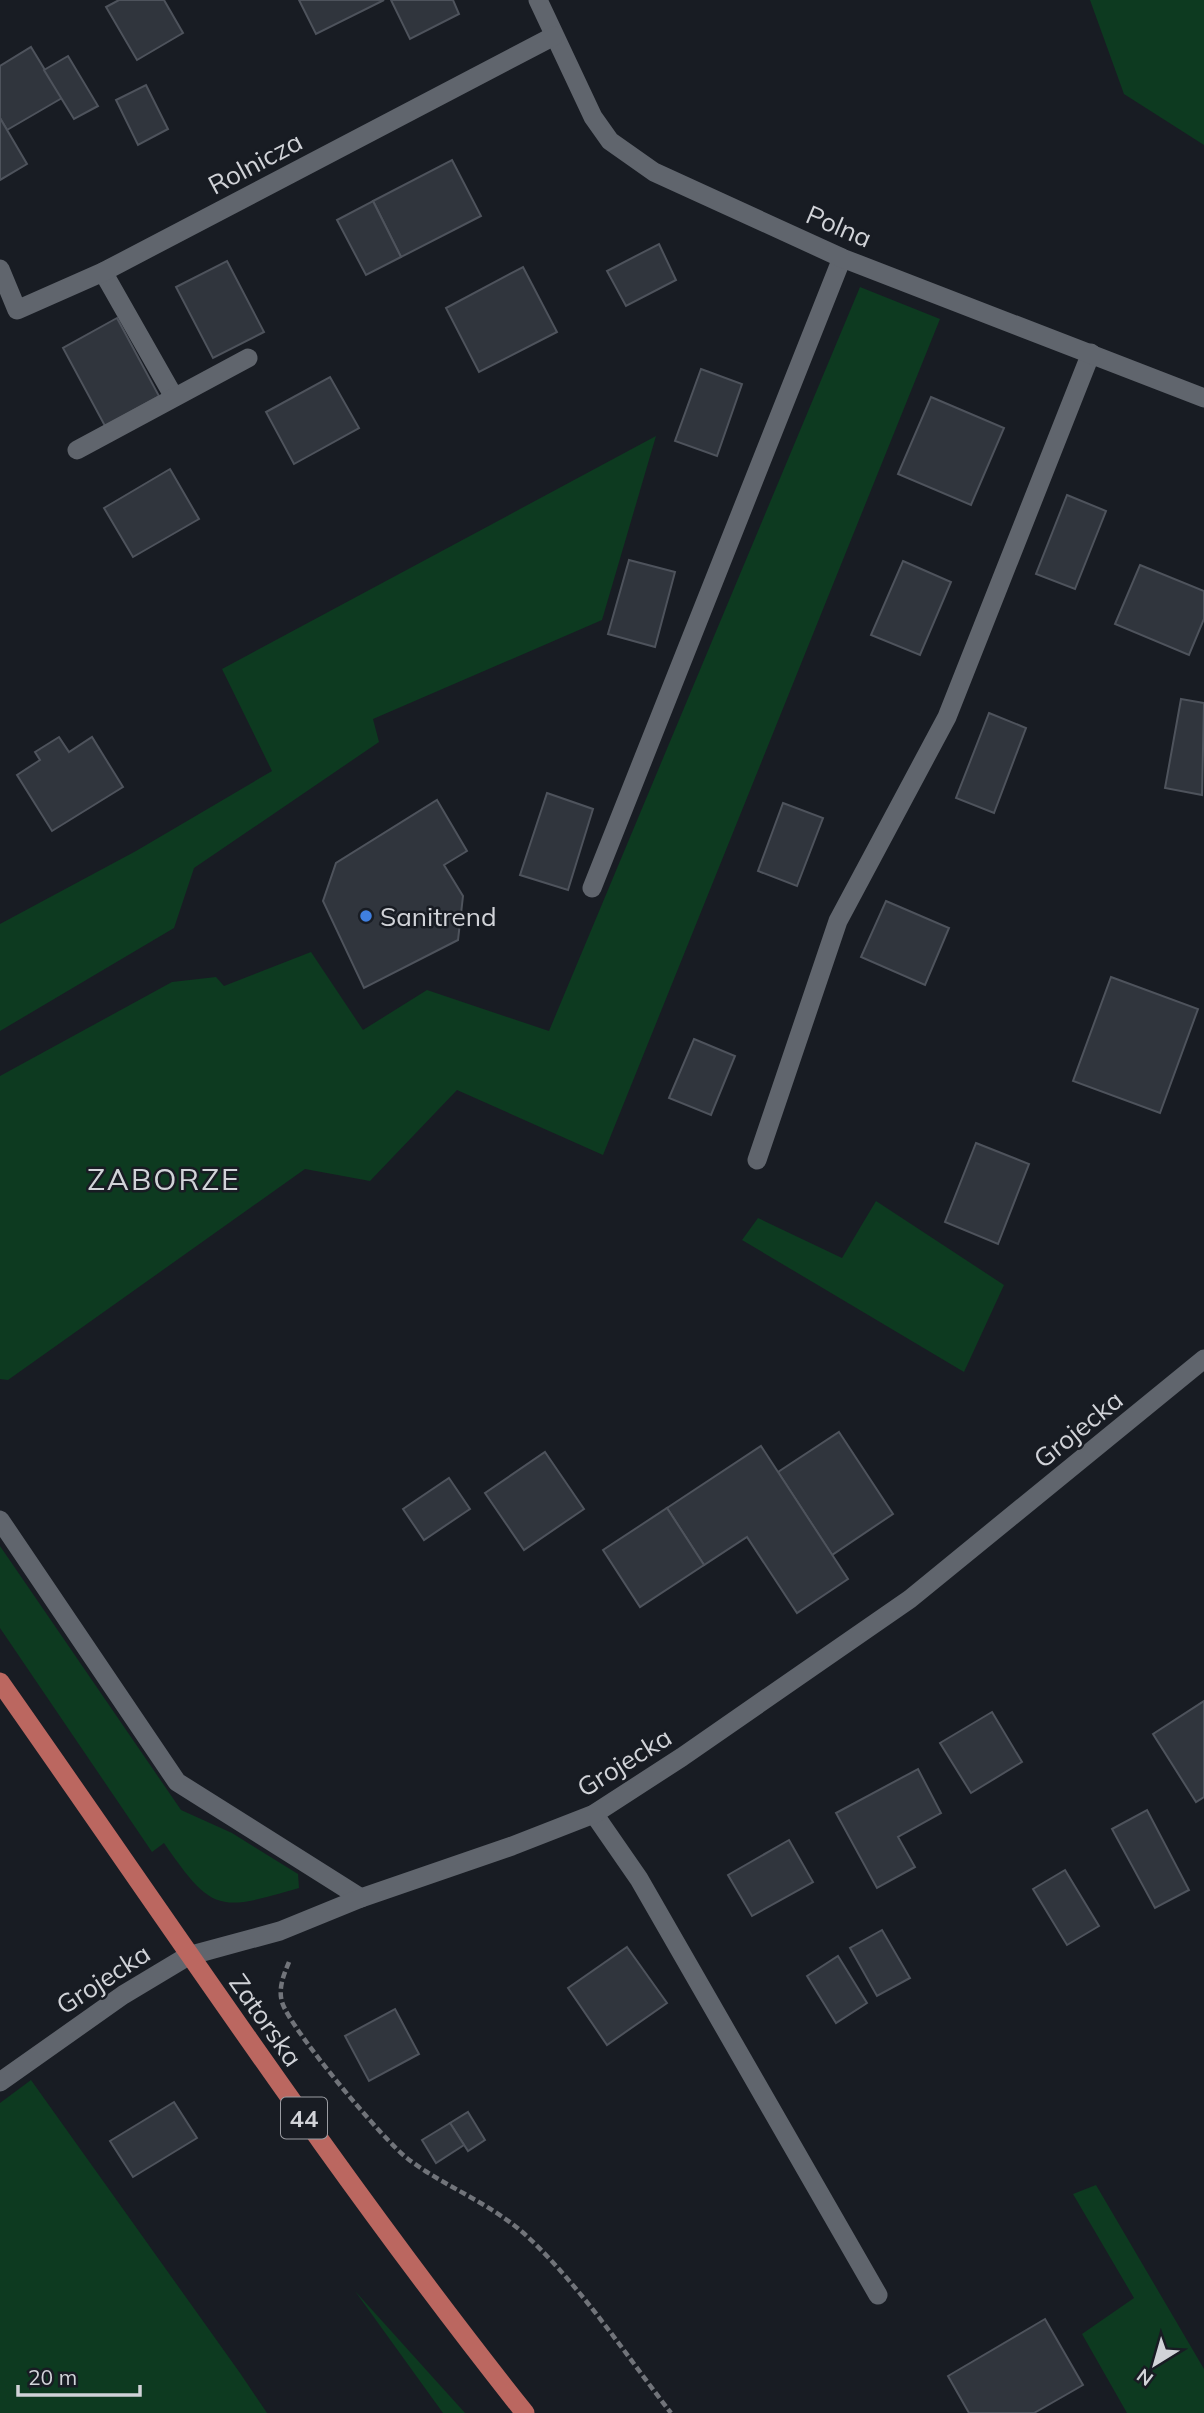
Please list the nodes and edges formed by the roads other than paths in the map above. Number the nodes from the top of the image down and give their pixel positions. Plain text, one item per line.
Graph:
1 (538, 0) edge
2 (554, 36) junction
3 (842, 258) junction
4 (0, 269) edge
5 (103, 272) junction
6 (1091, 354) junction
7 (248, 358) dead end
8 (174, 397) junction
9 (1204, 398) edge
10 (77, 450) dead end
11 (592, 888) dead end
12 (757, 1160) dead end
13 (1204, 1359) edge
14 (0, 1520) edge
15 (0, 1682) edge
16 (594, 1814) junction
17 (361, 1898) junction
18 (188, 1956) junction
19 (0, 2082) edge
20 (878, 2295) dead end
21 (525, 2413) edge

1 - 2 street, Polna
2 - 3 street, Polna
2 - 5 street, Rolnicza
3 - 6 street, Polna
3 - 11 street
4 - 5 street, Rolnicza
5 - 8 street
6 - 9 street, Polna
6 - 12 street
7 - 8 street
8 - 10 street
13 - 16 street, Grojecka
14 - 17 street
15 - 18 main road, Zatorska / 44
16 - 17 street, Grojecka
16 - 20 street
17 - 18 street, Grojecka
18 - 19 street, Grojecka
18 - 21 main road, Zatorska / 44

